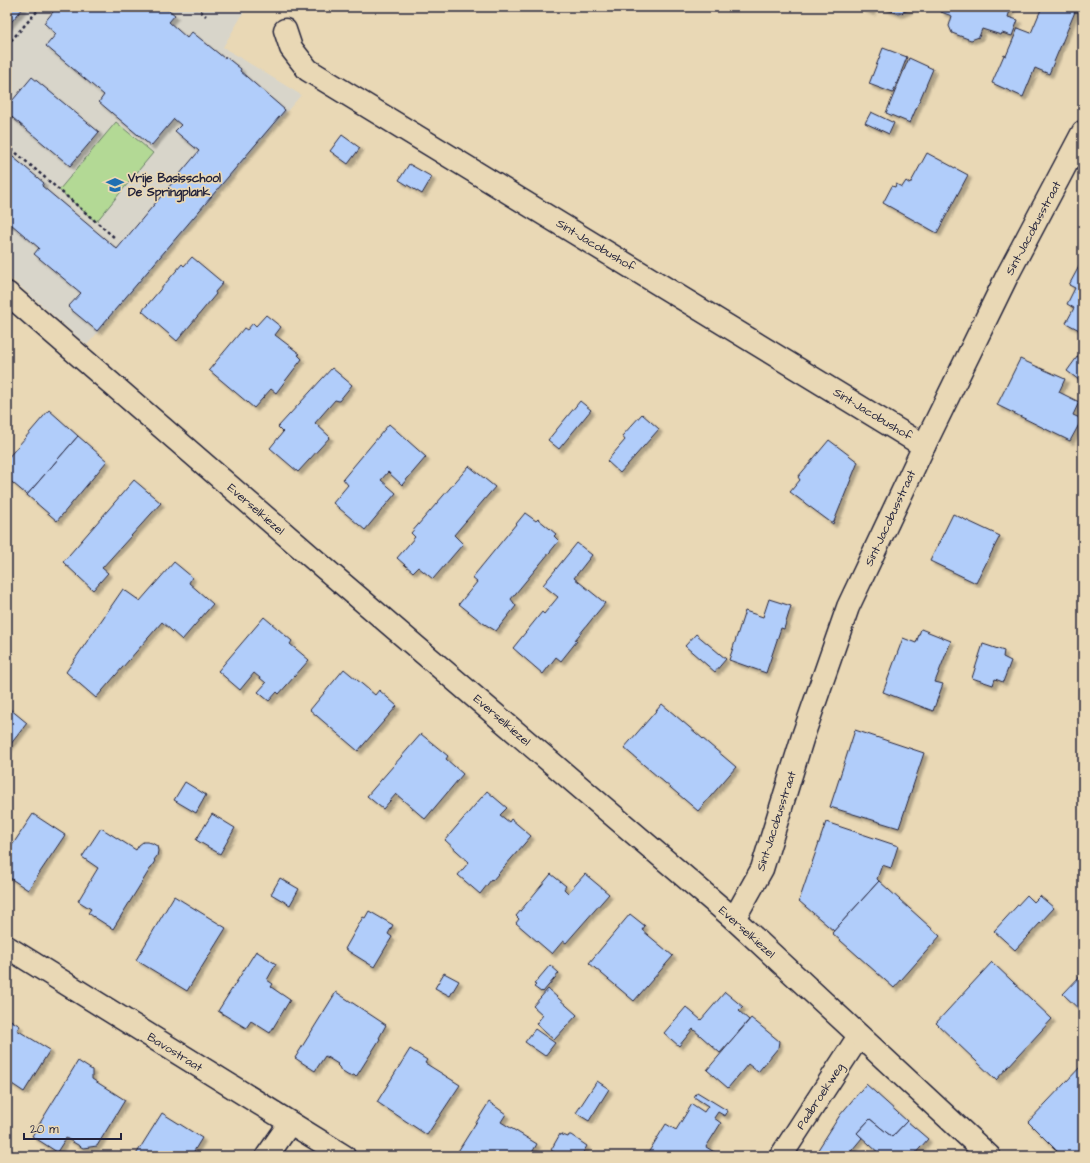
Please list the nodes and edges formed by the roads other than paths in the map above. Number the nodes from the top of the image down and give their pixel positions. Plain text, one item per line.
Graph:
1 (285, 30) dead end
2 (1083, 132) edge
3 (7, 293) edge
4 (924, 446) junction
5 (734, 919) junction
6 (7, 947) edge
7 (859, 1036) junction
8 (290, 1123) junction
9 (267, 1156) edge
10 (344, 1156) edge
11 (782, 1156) edge
12 (989, 1156) edge

1 - 4 street, Sint-Jacobushof
2 - 4 street, Sint-Jacobusstraat
3 - 5 street, Everselkiezel
4 - 5 street, Sint-Jacobusstraat
5 - 7 street, Everselkiezel
6 - 8 street, Bavostraat
7 - 11 street, Padbroekweg
7 - 12 street, Everselkiezel
8 - 9 street
8 - 10 street, Bavostraat

